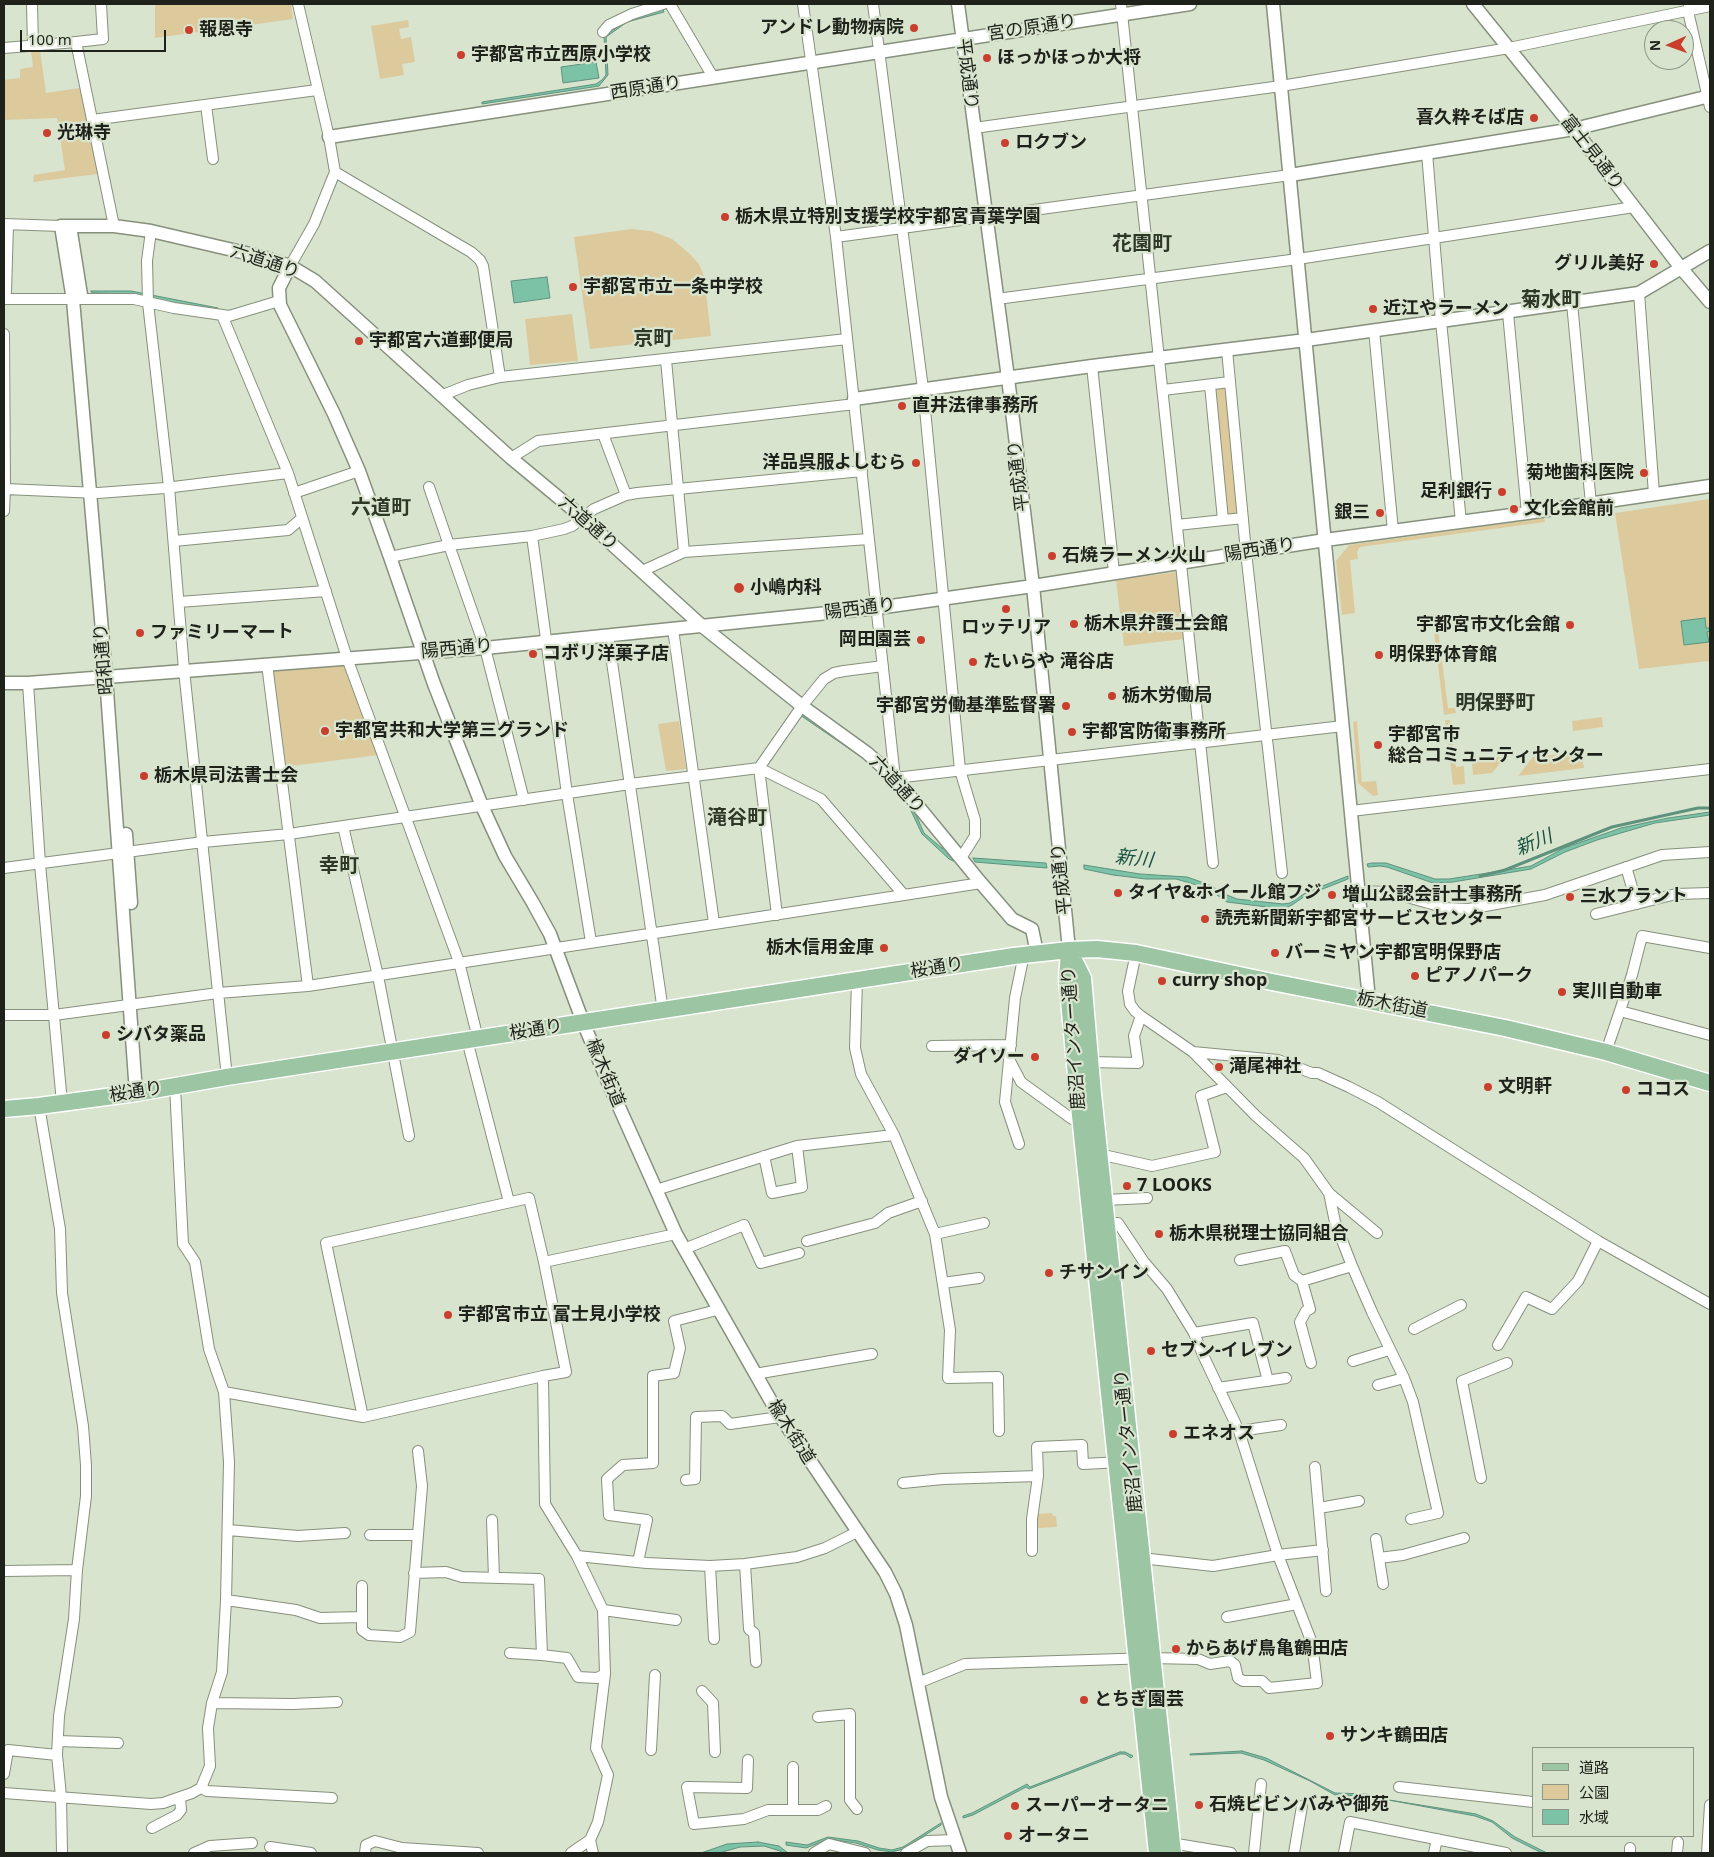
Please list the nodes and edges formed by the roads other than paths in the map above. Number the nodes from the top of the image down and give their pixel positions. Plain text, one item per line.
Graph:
1 (32, 4) edge
2 (101, 4) edge
3 (298, 4) edge
4 (662, 4) edge
5 (670, 4) edge
6 (803, 4) edge
7 (873, 4) edge
8 (958, 4) edge
9 (1190, 4) edge
10 (1273, 4) edge
11 (1473, 4) edge
12 (1710, 6) edge
13 (1688, 7) edge
14 (1121, 9) edge
15 (604, 32) dead end
16 (963, 38) junction
17 (76, 42) junction
18 (33, 46) junction
19 (4, 48) edge
20 (1508, 48) junction
21 (879, 51) junction
22 (812, 62) junction
23 (713, 77) junction
24 (1281, 86) junction
25 (318, 90) junction
26 (1709, 100) edge
27 (206, 105) junction
28 (1131, 106) junction
29 (92, 120) junction
30 (974, 128) junction
31 (1574, 129) junction
32 (329, 137) junction
33 (1427, 153) junction
34 (213, 159) dead end
35 (335, 172) junction
36 (1290, 175) junction
37 (1142, 195) junction
38 (1634, 208) junction
39 (986, 216) junction
40 (6, 224) edge
41 (66, 226) junction
42 (114, 226) junction
43 (903, 228) junction
44 (151, 231) junction
45 (836, 237) junction
46 (1434, 238) junction
47 (1710, 251) edge
48 (1298, 259) junction
49 (290, 266) junction
50 (1681, 268) junction
51 (1151, 280) junction
52 (1639, 293) junction
53 (4, 299) edge
54 (997, 299) junction
55 (77, 300) junction
56 (280, 301) junction
57 (1710, 302) edge
58 (148, 303) junction
59 (1572, 303) junction
60 (1508, 312) junction
61 (222, 315) junction
62 (1441, 321) junction
63 (1374, 330) junction
64 (4, 334) edge
65 (847, 339) junction
66 (1306, 340) junction
67 (1227, 350) junction
68 (1160, 358) junction
69 (666, 360) junction
70 (1092, 366) junction
71 (500, 377) junction
72 (1008, 378) junction
73 (1230, 382) junction
74 (1210, 385) junction
75 (923, 389) junction
76 (1163, 390) junction
77 (443, 395) junction
78 (854, 401) junction
79 (672, 426) junction
80 (603, 434) junction
81 (512, 458) junction
82 (358, 472) junction
83 (862, 472) junction
84 (288, 473) junction
85 (1710, 486) edge
86 (170, 487) junction
87 (429, 487) dead end
88 (677, 488) junction
89 (6, 489) junction
90 (94, 493) junction
91 (294, 493) junction
92 (1654, 494) junction
93 (626, 495) junction
94 (1591, 504) junction
95 (4, 511) edge
96 (1527, 513) junction
97 (582, 517) junction
98 (302, 518) junction
99 (1243, 518) junction
100 (1223, 520) junction
101 (1461, 522) junction
102 (1177, 525) junction
103 (1393, 531) junction
104 (532, 536) junction
105 (869, 539) junction
106 (1325, 540) junction
107 (174, 541) junction
108 (450, 545) junction
109 (684, 552) junction
110 (1246, 552) junction
111 (390, 557) junction
112 (1181, 562) junction
113 (642, 571) junction
114 (1114, 572) junction
115 (1033, 586) junction
116 (326, 592) junction
117 (944, 598) junction
118 (179, 602) junction
119 (877, 608) junction
120 (702, 626) junction
121 (673, 629) junction
122 (608, 635) junction
123 (547, 641) junction
124 (485, 648) junction
125 (422, 652) junction
126 (348, 658) junction
127 (267, 664) junction
128 (883, 666) junction
129 (184, 670) junction
130 (109, 676) junction
131 (4, 683) edge
132 (28, 683) junction
133 (802, 706) junction
134 (1343, 726) junction
135 (1267, 736) junction
136 (1200, 742) junction
137 (1050, 759) junction
138 (759, 768) junction
139 (1710, 769) edge
140 (960, 770) junction
141 (692, 776) junction
142 (895, 778) junction
143 (630, 784) junction
144 (567, 794) junction
145 (524, 800) junction
146 (482, 806) junction
147 (1351, 811) junction
148 (407, 817) junction
149 (344, 826) junction
150 (289, 834) junction
151 (203, 842) junction
152 (1710, 852) edge
153 (123, 854) junction
154 (963, 861) junction
155 (1213, 863) dead end
156 (40, 864) junction
157 (1626, 867) junction
158 (4, 868) edge
159 (1282, 873) dead end
160 (981, 883) junction
161 (1358, 891) junction
162 (1710, 893) edge
163 (904, 894) junction
164 (1637, 904) junction
165 (1596, 914) dead end
166 (777, 915) junction
167 (714, 923) junction
168 (652, 933) junction
169 (591, 942) junction
170 (554, 948) junction
171 (1710, 948) edge
172 (1069, 950) junction
173 (1136, 953) junction
174 (1031, 954) junction
175 (458, 962) junction
176 (378, 976) junction
177 (857, 980) junction
178 (308, 986) junction
179 (218, 993) junction
180 (1369, 1000) junction
181 (134, 1004) junction
182 (663, 1011) junction
183 (1620, 1011) junction
184 (54, 1014) junction
185 (4, 1015) edge
186 (1141, 1016) junction
187 (583, 1022) junction
188 (1710, 1035) edge
189 (473, 1039) junction
190 (1011, 1045) junction
191 (932, 1046) dead end
192 (393, 1052) junction
193 (1194, 1052) junction
194 (1606, 1052) junction
195 (1009, 1060) junction
196 (1090, 1062) junction
197 (227, 1077) junction
198 (1710, 1083) edge
199 (175, 1086) junction
200 (1227, 1087) junction
201 (140, 1092) junction
202 (62, 1104) junction
203 (39, 1106) junction
204 (4, 1109) edge
205 (1072, 1119) dead end
206 (894, 1135) junction
207 (409, 1136) dead end
208 (1019, 1144) dead end
209 (797, 1146) junction
210 (1099, 1154) junction
211 (764, 1156) junction
212 (656, 1190) junction
213 (1329, 1193) junction
214 (1147, 1198) dead end
215 (1104, 1200) junction
216 (922, 1201) junction
217 (509, 1202) junction
218 (984, 1223) dead end
219 (1107, 1224) junction
220 (1377, 1233) dead end
221 (676, 1234) junction
222 (936, 1234) junction
223 (807, 1241) dead end
224 (1598, 1241) junction
225 (684, 1249) junction
226 (798, 1253) dead end
227 (1240, 1260) dead end
228 (544, 1262) junction
229 (1352, 1266) junction
230 (979, 1278) dead end
231 (1302, 1281) junction
232 (942, 1283) junction
233 (1710, 1304) edge
234 (1461, 1305) dead end
235 (718, 1310) junction
236 (1414, 1329) dead end
237 (1194, 1333) junction
238 (1498, 1345) dead end
239 (1389, 1350) junction
240 (872, 1354) dead end
241 (1353, 1361) dead end
242 (1311, 1363) dead end
243 (1506, 1363) dead end
244 (755, 1374) junction
245 (543, 1376) junction
246 (1286, 1378) dead end
247 (1404, 1378) junction
248 (1268, 1381) junction
249 (1378, 1385) dead end
250 (1218, 1388) junction
251 (224, 1392) junction
252 (363, 1417) junction
253 (780, 1417) junction
254 (1281, 1425) dead end
255 (999, 1431) dead end
256 (1238, 1431) junction
257 (418, 1451) dead end
258 (1123, 1462) junction
259 (1315, 1467) dead end
260 (1038, 1476) junction
261 (1481, 1478) dead end
262 (686, 1480) dead end
263 (903, 1483) dead end
264 (1359, 1501) dead end
265 (1319, 1508) junction
266 (1411, 1519) dead end
267 (492, 1520) dead end
268 (228, 1530) junction
269 (857, 1532) junction
270 (345, 1534) dead end
271 (370, 1535) dead end
272 (417, 1535) junction
273 (1464, 1538) dead end
274 (1376, 1539) dead end
275 (1323, 1550) junction
276 (1032, 1551) dead end
277 (1278, 1555) junction
278 (577, 1556) junction
279 (1141, 1558) junction
280 (1379, 1558) junction
281 (638, 1562) junction
282 (745, 1564) junction
283 (710, 1566) junction
284 (77, 1570) junction
285 (4, 1571) edge
286 (414, 1573) junction
287 (494, 1578) junction
288 (1383, 1584) dead end
289 (362, 1586) dead end
290 (1326, 1591) dead end
291 (226, 1600) junction
292 (1297, 1604) junction
293 (603, 1610) junction
294 (1227, 1617) dead end
295 (362, 1618) junction
296 (676, 1620) dead end
297 (714, 1639) dead end
298 (510, 1653) dead end
299 (542, 1656) junction
300 (1144, 1659) junction
301 (756, 1662) dead end
302 (605, 1674) junction
303 (655, 1675) dead end
304 (918, 1683) junction
305 (702, 1691) dead end
306 (212, 1702) junction
307 (337, 1702) dead end
308 (818, 1717) dead end
309 (58, 1741) junction
310 (118, 1743) dead end
311 (651, 1750) dead end
312 (715, 1752) dead end
313 (57, 1755) junction
314 (748, 1760) dead end
315 (793, 1767) dead end
316 (4, 1774) edge
317 (1261, 1784) dead end
318 (1398, 1787) dead end
319 (201, 1788) junction
320 (4, 1793) edge
321 (61, 1796) junction
322 (180, 1798) junction
323 (332, 1798) dead end
324 (1532, 1802) edge
325 (1710, 1805) edge
326 (826, 1806) dead end
327 (1302, 1806) dead end
328 (857, 1809) dead end
329 (793, 1810) junction
330 (152, 1828) dead end
331 (590, 1840) junction
332 (955, 1840) junction
333 (1437, 1840) junction
334 (1678, 1842) dead end
335 (252, 1843) dead end
336 (270, 1847) dead end
337 (1172, 1848) edge
338 (62, 1853) edge
339 (194, 1853) edge
340 (311, 1853) edge
341 (365, 1853) edge
342 (478, 1853) edge
343 (572, 1853) edge
344 (593, 1853) edge
345 (814, 1853) edge
346 (865, 1853) edge
347 (906, 1853) edge
348 (960, 1853) edge
349 (1157, 1853) edge
350 (1231, 1853) edge
351 (1254, 1853) edge
352 (1294, 1853) edge
353 (1344, 1853) edge
354 (1434, 1853) edge
355 (1506, 1853) edge
356 (1676, 1853) edge
357 (1706, 1853) edge

1 - 18 street
2 - 17 street
3 - 25 street
4 - 15 street
5 - 23 street
6 - 22 street
7 - 21 street
8 - 16 street, 平成通り
9 - 14 street, 宮の原通り
10 - 24 street
11 - 20 street, 富士見通り
12 - 13 street
13 - 20 street
13 - 26 street
14 - 16 street, 宮の原通り
14 - 28 street
16 - 21 street, 西原通り
16 - 30 street, 平成通り
17 - 18 street
17 - 29 street
18 - 19 street
20 - 24 street
20 - 31 street, 富士見通り
21 - 22 street, 西原通り
21 - 43 street
22 - 23 street, 西原通り
22 - 45 street
23 - 32 street, 西原通り
24 - 28 street
24 - 36 street
25 - 27 street
25 - 32 street
26 - 31 street
27 - 29 street
27 - 34 street
28 - 30 street
28 - 37 street
29 - 42 street
30 - 39 street, 平成通り
31 - 33 street
31 - 38 street, 富士見通り
32 - 35 street
33 - 36 street
33 - 46 street
35 - 49 street
35 - 71 street
36 - 37 street
36 - 48 street
37 - 39 street
37 - 51 street
38 - 46 street
38 - 50 street, 富士見通り
39 - 43 street
39 - 54 street, 平成通り
40 - 41 street
40 - 53 street
41 - 42 street, 六道通り
41 - 55 street, 昭和通り
42 - 44 street, 六道通り
43 - 45 street
43 - 75 street
44 - 49 street, 六道通り
44 - 58 street
45 - 65 street
46 - 48 street
46 - 62 street
47 - 50 street
48 - 51 street
48 - 66 street
49 - 56 street
49 - 77 street, 六道通り
50 - 52 street
50 - 57 street, 富士見通り
51 - 54 street
51 - 68 street
52 - 59 street
52 - 92 street
53 - 55 street
54 - 72 street, 平成通り
55 - 58 street
55 - 90 street, 昭和通り
56 - 61 street
56 - 82 street, 楡木街道
58 - 61 street
58 - 86 street
59 - 60 street
59 - 94 street
60 - 62 street
60 - 96 street
61 - 84 street
62 - 63 street
62 - 101 street
63 - 66 street
63 - 103 street
64 - 89 street
65 - 69 street
65 - 78 street
66 - 67 street
66 - 106 street
67 - 68 street
67 - 73 street
68 - 70 street
68 - 76 street
69 - 71 street
69 - 79 street
70 - 72 street
70 - 114 street
71 - 77 street
72 - 75 street
72 - 115 street, 平成通り
73 - 74 street
73 - 99 street
74 - 76 street
74 - 100 street
75 - 78 street
75 - 117 street
76 - 102 street
77 - 81 street, 六道通り
78 - 79 street
78 - 83 street
79 - 80 street
79 - 88 street
80 - 81 street
80 - 93 street
81 - 97 street, 六道通り
82 - 91 street
82 - 111 street, 楡木街道
83 - 88 street
83 - 105 street
84 - 86 street
84 - 91 street
85 - 92 street, 陽西通り
86 - 90 street
86 - 107 street
87 - 108 street
88 - 93 street
88 - 109 street
89 - 90 street
89 - 95 street
90 - 130 street, 昭和通り
91 - 98 street
92 - 94 street, 陽西通り
93 - 97 street
94 - 96 street, 陽西通り
96 - 101 street, 陽西通り
97 - 104 street
97 - 113 street, 六道通り
98 - 107 street
98 - 116 street
99 - 100 street
99 - 110 street
100 - 102 street
101 - 103 street, 陽西通り
102 - 112 street
103 - 106 street, 陽西通り
104 - 108 street
104 - 123 street
105 - 109 street
105 - 119 street
106 - 110 street, 陽西通り
106 - 134 street
107 - 118 street
108 - 111 street
108 - 124 street
109 - 113 street
110 - 112 street, 陽西通り
110 - 135 street
111 - 125 street, 楡木街道
112 - 114 street, 陽西通り
112 - 136 street
113 - 120 street, 六道通り
114 - 115 street, 陽西通り
115 - 117 street, 陽西通り
115 - 137 street, 平成通り
116 - 118 street
116 - 126 street
117 - 119 street, 陽西通り
117 - 140 street
118 - 129 street
119 - 120 street, 陽西通り
119 - 128 street
120 - 121 street, 陽西通り
120 - 133 street, 六道通り
121 - 122 street, 陽西通り
121 - 141 street
122 - 123 street, 陽西通り
122 - 143 street
123 - 124 street, 陽西通り
123 - 144 street
124 - 125 street, 陽西通り
124 - 145 street
125 - 126 street, 陽西通り
125 - 146 street, 楡木街道
126 - 127 street, 陽西通り
126 - 148 street
127 - 129 street, 陽西通り
127 - 150 street
128 - 133 street
128 - 142 street
129 - 130 street, 陽西通り
129 - 151 street
130 - 132 street, 陽西通り
130 - 153 street, 昭和通り
131 - 132 street, 陽西通り
132 - 156 street
133 - 138 street
133 - 142 street, 六道通り
134 - 135 street
134 - 147 street
135 - 136 street
135 - 159 street
136 - 137 street
136 - 155 street
137 - 140 street
137 - 172 street, 平成通り
138 - 141 street
138 - 163 street
138 - 166 street
139 - 147 street
140 - 142 street
140 - 154 street
141 - 143 street
141 - 167 street
142 - 154 street, 六道通り
143 - 144 street
143 - 168 street
144 - 145 street
144 - 169 street
145 - 146 street
146 - 148 street
146 - 170 street, 楡木街道
147 - 161 street
148 - 149 street
148 - 175 street
149 - 150 street
149 - 176 street
150 - 151 street
150 - 178 street
151 - 153 street
151 - 179 street
152 - 157 street
153 - 156 street
153 - 181 street, 昭和通り
154 - 160 street, 六道通り
156 - 158 street
156 - 184 street
157 - 161 street
157 - 164 street
160 - 163 street
160 - 174 street, 六道通り
161 - 180 street
162 - 164 street
163 - 166 street
164 - 165 street
166 - 167 street
167 - 168 street
168 - 169 street
168 - 182 street
169 - 170 street
170 - 175 street
170 - 187 street, 楡木街道
171 - 183 street
172 - 173 main road, 栃木街道
172 - 174 main road, 桜通り
172 - 196 main road, 鹿沼インター通り
172 - 258 main road, 鹿沼インター通り
173 - 180 main road, 栃木街道
173 - 186 street
174 - 177 main road, 桜通り
174 - 190 street
175 - 176 street
175 - 189 street
176 - 178 street
176 - 192 street
177 - 182 main road, 桜通り
177 - 206 street
178 - 179 street
179 - 181 street
179 - 197 street
180 - 194 main road, 栃木街道
181 - 184 street
181 - 201 street, 昭和通り
182 - 187 main road, 桜通り
183 - 188 street
183 - 194 street
184 - 185 street
184 - 202 street
186 - 193 street
186 - 196 street
187 - 189 main road, 桜通り
187 - 212 street, 楡木街道
189 - 192 main road, 桜通り
189 - 217 street
190 - 191 street
190 - 195 street
192 - 197 main road, 桜通り
192 - 207 street
193 - 200 street
193 - 224 street
194 - 198 main road, 栃木街道
195 - 205 street
195 - 208 street
196 - 210 main road, 鹿沼インター通り
197 - 199 main road, 桜通り
199 - 201 main road, 桜通り
199 - 251 street
200 - 210 street
200 - 213 street
201 - 202 main road, 桜通り
202 - 203 main road, 桜通り
203 - 204 main road, 桜通り
203 - 284 street
206 - 209 street
206 - 216 street
209 - 211 street
209 - 211 street
210 - 215 main road, 鹿沼インター通り
211 - 212 street
212 - 221 street, 楡木街道
213 - 220 street
213 - 229 street
214 - 215 street
215 - 219 main road, 鹿沼インター通り
216 - 222 street
216 - 223 street
217 - 228 street
217 - 252 street
218 - 222 street
219 - 237 street
219 - 258 main road, 鹿沼インター通り
221 - 225 street, 楡木街道
221 - 228 street
222 - 232 street
224 - 233 street
224 - 238 street
225 - 226 street
225 - 235 street, 楡木街道
227 - 231 street
228 - 245 street
229 - 231 street
229 - 239 street
230 - 232 street
231 - 242 street
232 - 255 street
234 - 236 street
235 - 244 street, 楡木街道
235 - 281 street
237 - 248 street
237 - 250 street
239 - 241 street
239 - 247 street
240 - 244 street
243 - 261 street
244 - 253 street, 楡木街道
245 - 252 street
245 - 278 street
246 - 248 street
247 - 249 street
247 - 266 street
248 - 250 street
250 - 256 street
251 - 252 street
251 - 268 street
253 - 262 street
253 - 269 street, 楡木街道
254 - 256 street
256 - 277 street
257 - 272 street
258 - 260 street
258 - 279 main road, 鹿沼インター通り
258 - 300 main road, 鹿沼インター通り
259 - 265 street
260 - 263 street
260 - 276 street
264 - 265 street
265 - 275 street
267 - 287 street
268 - 270 street
268 - 291 street
269 - 282 street
269 - 304 street, 楡木街道
271 - 272 street
272 - 286 street
273 - 280 street
274 - 280 street
275 - 277 street
275 - 290 street
277 - 279 street
277 - 292 street
278 - 281 street
278 - 293 street
279 - 300 main road, 鹿沼インター通り
280 - 288 street
281 - 283 street
282 - 283 street
282 - 301 street
283 - 297 street
284 - 285 street
284 - 309 street
286 - 287 street
286 - 295 street
287 - 299 street
289 - 295 street
291 - 295 street
291 - 306 street
292 - 294 street
292 - 300 street
293 - 296 street
293 - 302 street
298 - 299 street
299 - 302 street
300 - 304 street
300 - 337 main road, 鹿沼インター通り
300 - 349 main road, 鹿沼インター通り
302 - 331 street
303 - 311 street
304 - 332 street, 楡木街道
305 - 312 street
306 - 307 street
306 - 319 street
308 - 328 street
309 - 310 street
309 - 313 street
313 - 316 street
313 - 321 street
314 - 329 street
315 - 329 street
317 - 351 street
318 - 324 street
319 - 322 street
319 - 323 street
320 - 321 street
321 - 322 street
321 - 338 street
322 - 330 street
325 - 357 street
326 - 329 street
327 - 352 street
331 - 343 street
331 - 344 street
332 - 347 street
332 - 348 street, 楡木街道
333 - 353 street
333 - 354 street
333 - 355 street
334 - 356 street
335 - 339 street
336 - 340 street
337 - 350 street
341 - 342 street
345 - 346 street

